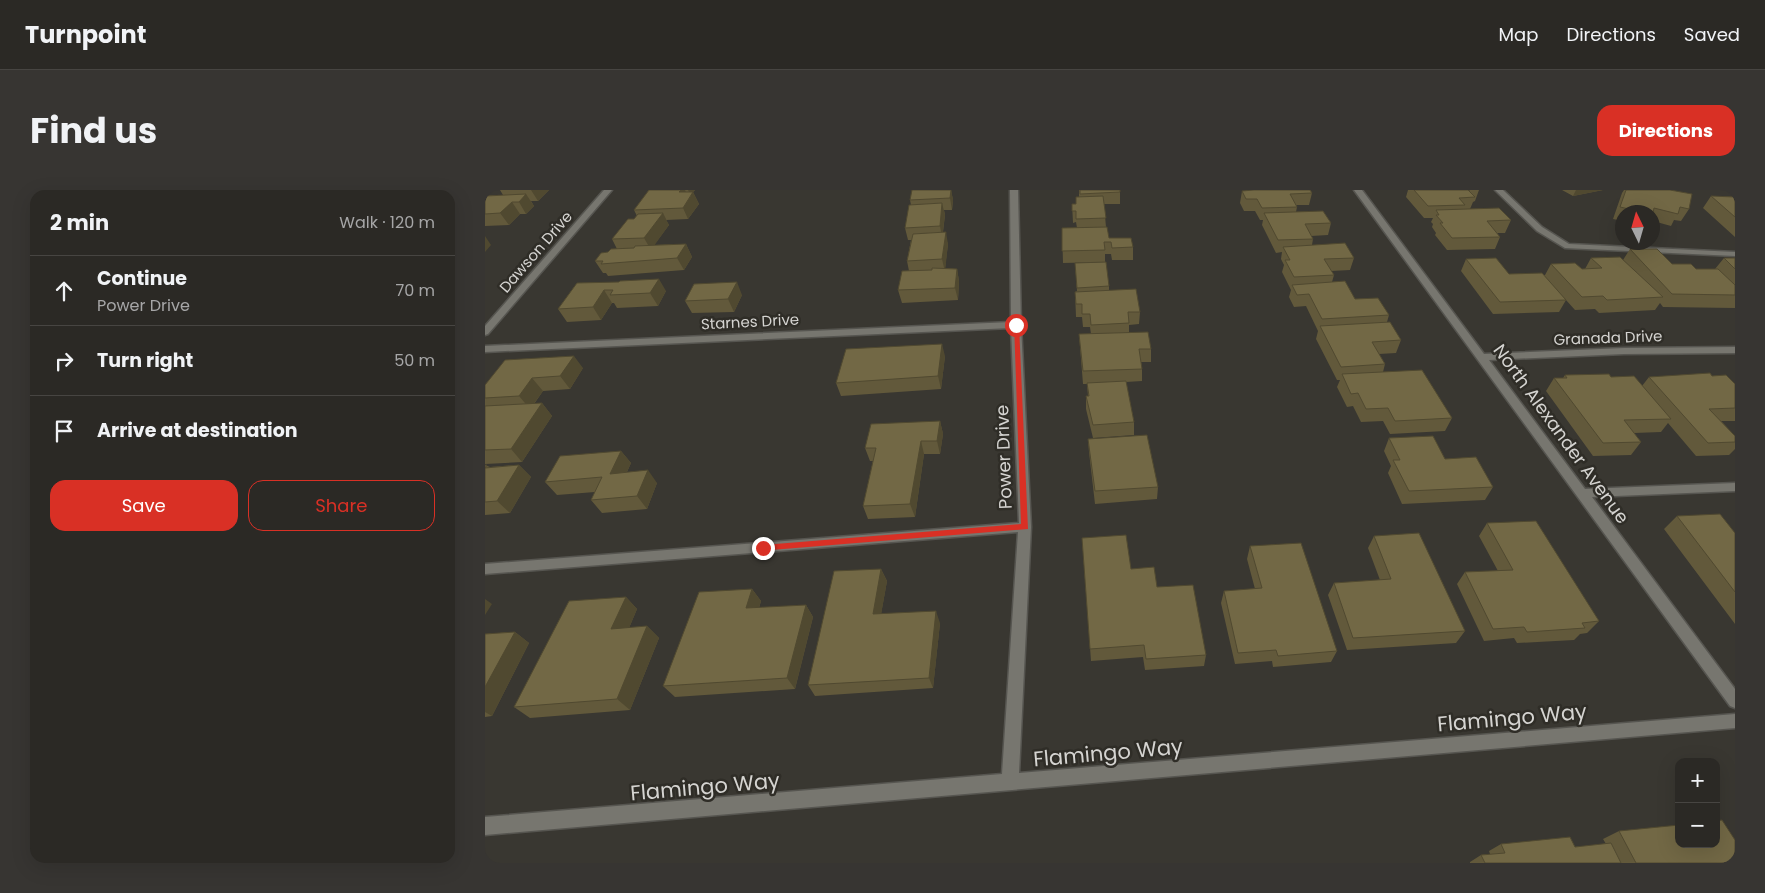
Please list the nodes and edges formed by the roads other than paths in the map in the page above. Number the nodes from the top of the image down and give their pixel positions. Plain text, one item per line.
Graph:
1 (608, 190) edge
2 (1014, 190) edge
3 (1358, 190) edge
4 (1499, 190) edge
5 (1735, 254) edge
6 (1016, 325) junction
7 (485, 332) edge
8 (485, 350) edge
9 (1735, 350) edge
10 (1483, 357) junction
11 (1735, 488) edge
12 (1583, 493) junction
13 (1025, 527) junction
14 (485, 569) edge
15 (1735, 701) edge
16 (1735, 720) edge
17 (1010, 783) junction
18 (485, 826) edge

1 - 7 street, Dawson Drive
2 - 6 street, Power Drive
3 - 10 street, North Alexander Avenue
4 - 5 street
6 - 8 street, Starnes Drive
6 - 13 street, Power Drive
9 - 10 street, Granada Drive
10 - 12 street, North Alexander Avenue
11 - 12 street
12 - 15 street, North Alexander Avenue
13 - 14 street
13 - 17 street, Power Drive
16 - 17 street, Flamingo Way
17 - 18 street, Flamingo Way

